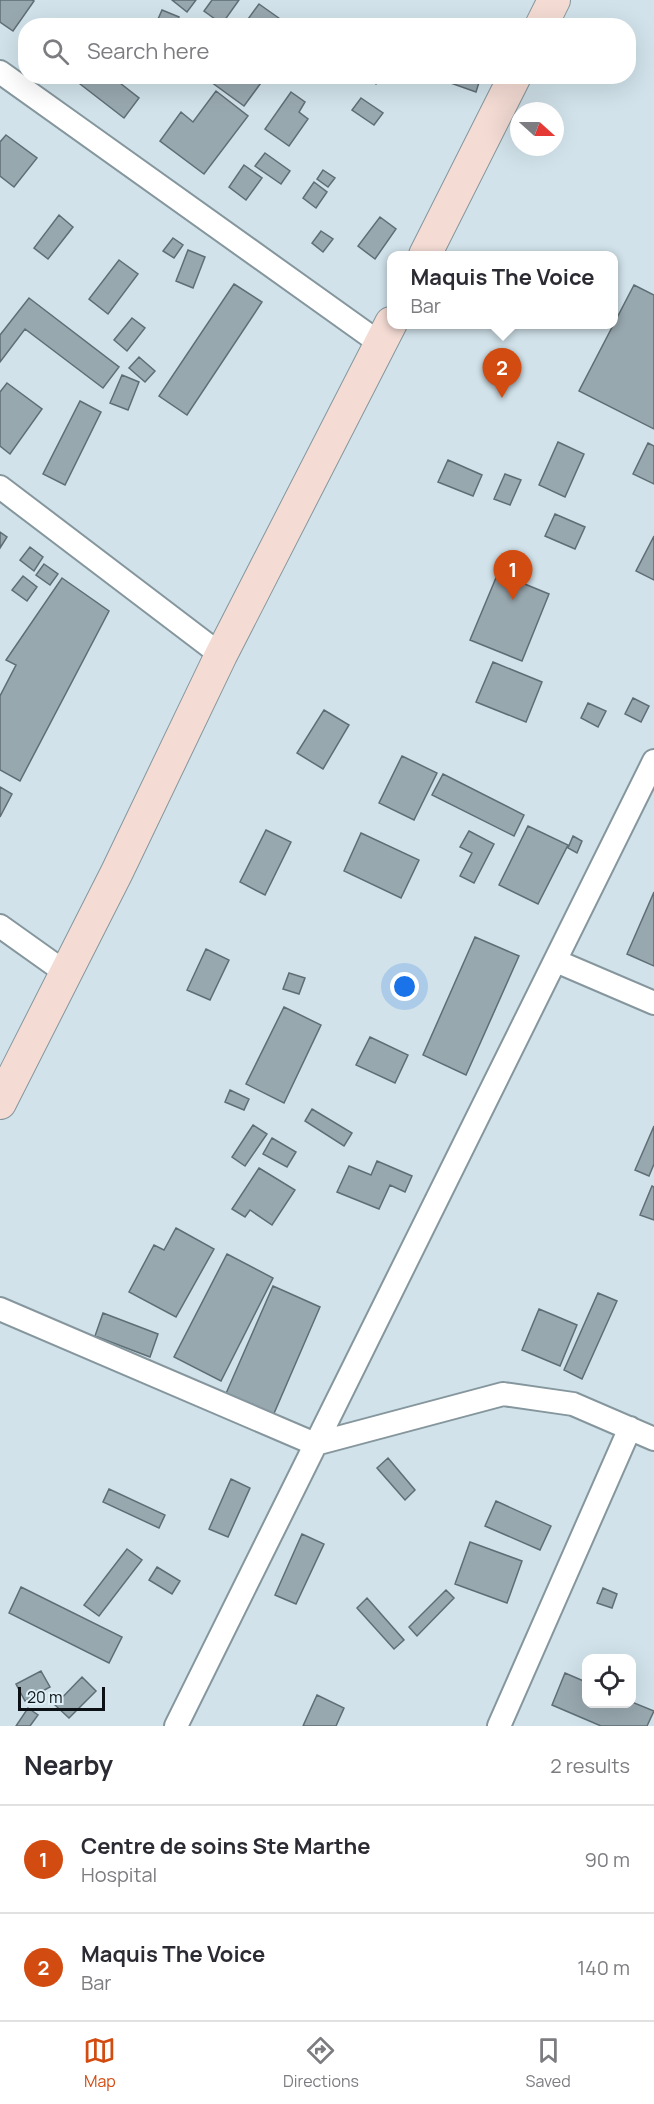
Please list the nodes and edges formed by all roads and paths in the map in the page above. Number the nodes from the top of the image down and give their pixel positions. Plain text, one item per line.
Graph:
1 (554, 0) edge
2 (545, 18) edge
3 (0, 72) edge
4 (511, 84) edge
5 (427, 251) edge
6 (386, 334) edge
7 (0, 487) edge
8 (221, 655) junction
9 (654, 761) edge
10 (0, 926) edge
11 (556, 961) junction
12 (66, 973) junction
13 (654, 1003) edge
14 (0, 1102) edge
15 (0, 1309) edge
16 (630, 1428) junction
17 (654, 1439) edge
18 (315, 1444) junction
19 (176, 1726) edge
20 (499, 1726) edge

1 - 2 street
3 - 6 street
4 - 5 street
6 - 8 street
7 - 8 street
8 - 12 street
9 - 11 street
10 - 12 street
11 - 13 street
11 - 18 street
12 - 14 street
15 - 18 street
16 - 17 street
16 - 18 street
16 - 20 street
18 - 19 street

